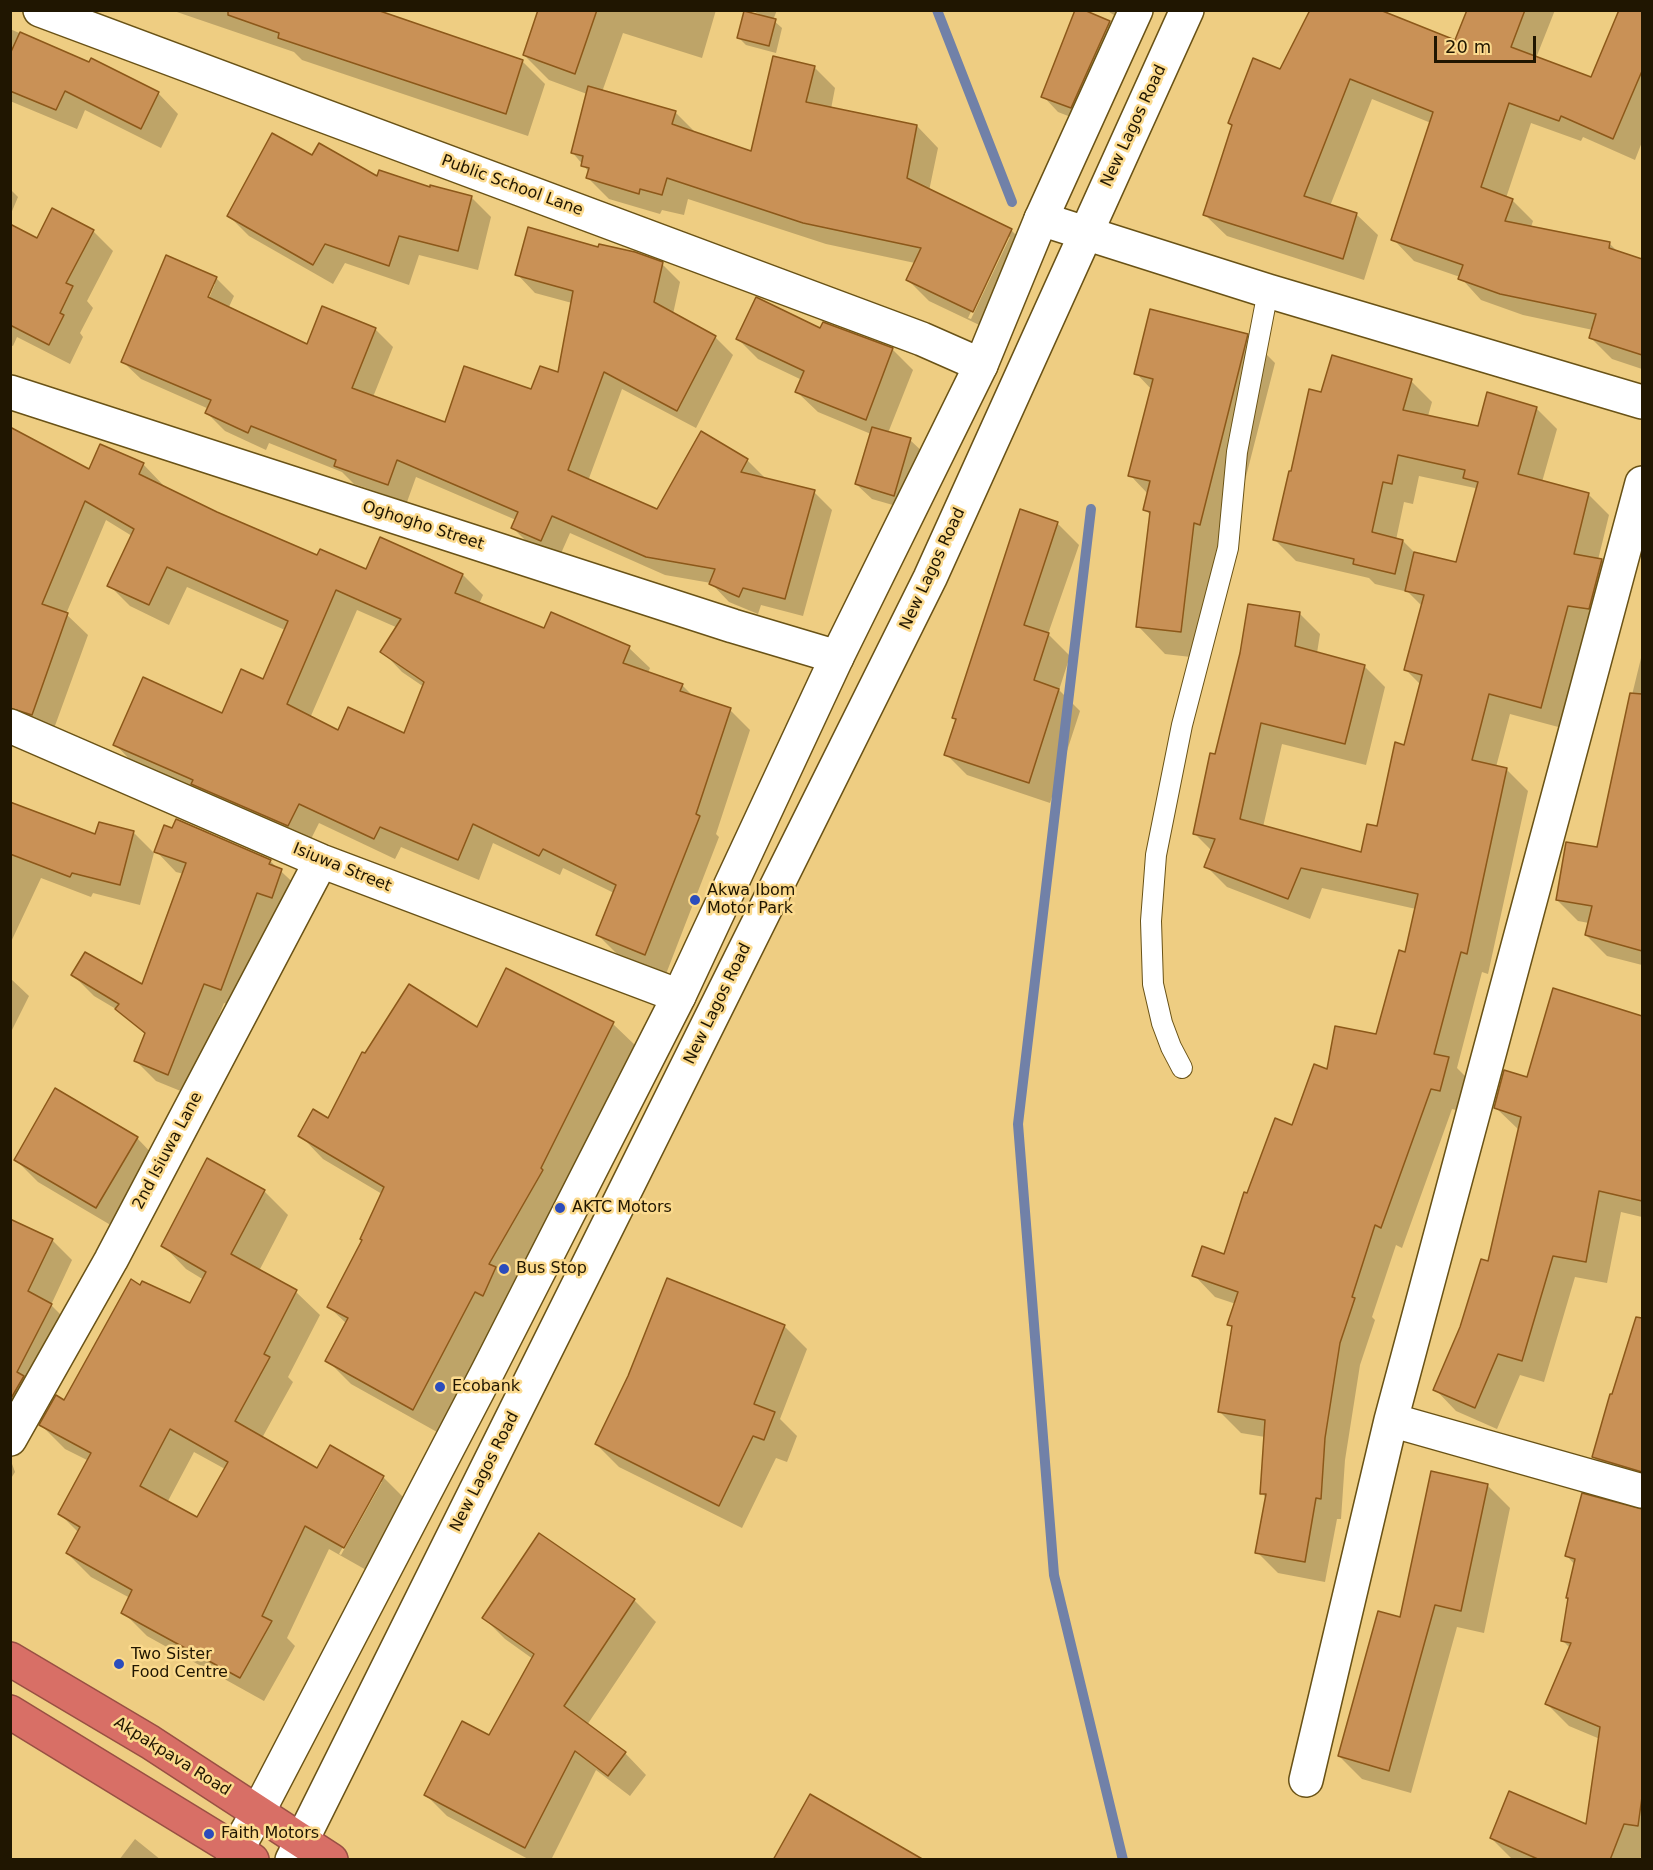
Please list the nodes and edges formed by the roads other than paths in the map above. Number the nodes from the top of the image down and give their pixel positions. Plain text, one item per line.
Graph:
1 (40, 10) edge
2 (1136, 10) edge
3 (1187, 10) edge
4 (1041, 219) junction
5 (1086, 233) junction
6 (1268, 291) junction
7 (981, 365) junction
8 (10, 392) edge
9 (1642, 402) edge
10 (1642, 483) edge
11 (837, 657) junction
12 (10, 726) edge
13 (321, 861) junction
14 (679, 996) junction
15 (1182, 1068) dead end
16 (1391, 1420) junction
17 (10, 1439) edge
18 (1642, 1491) edge
19 (10, 1659) edge
20 (10, 1712) edge
21 (1306, 1780) dead end
22 (258, 1812) junction
23 (296, 1850) edge
24 (241, 1856) edge
25 (331, 1860) edge

1 - 7 street, Public School Lane
2 - 4 street
3 - 5 street, New Lagos Road
4 - 5 street
4 - 7 street
5 - 6 street
5 - 23 street, New Lagos Road
6 - 9 street
6 - 15 lane
7 - 11 street
8 - 11 street, Oghogho Street
10 - 16 street
11 - 14 street
12 - 13 street, Isiuwa Street
13 - 14 street, Isiuwa Street
13 - 17 street, 2nd Isiuwa Lane
14 - 22 street
16 - 18 street
16 - 21 street
19 - 22 highway, Akpakpava Road
20 - 24 highway
22 - 23 highway, Akpakpava Road
22 - 24 street
23 - 25 highway, Akpakpava Road

